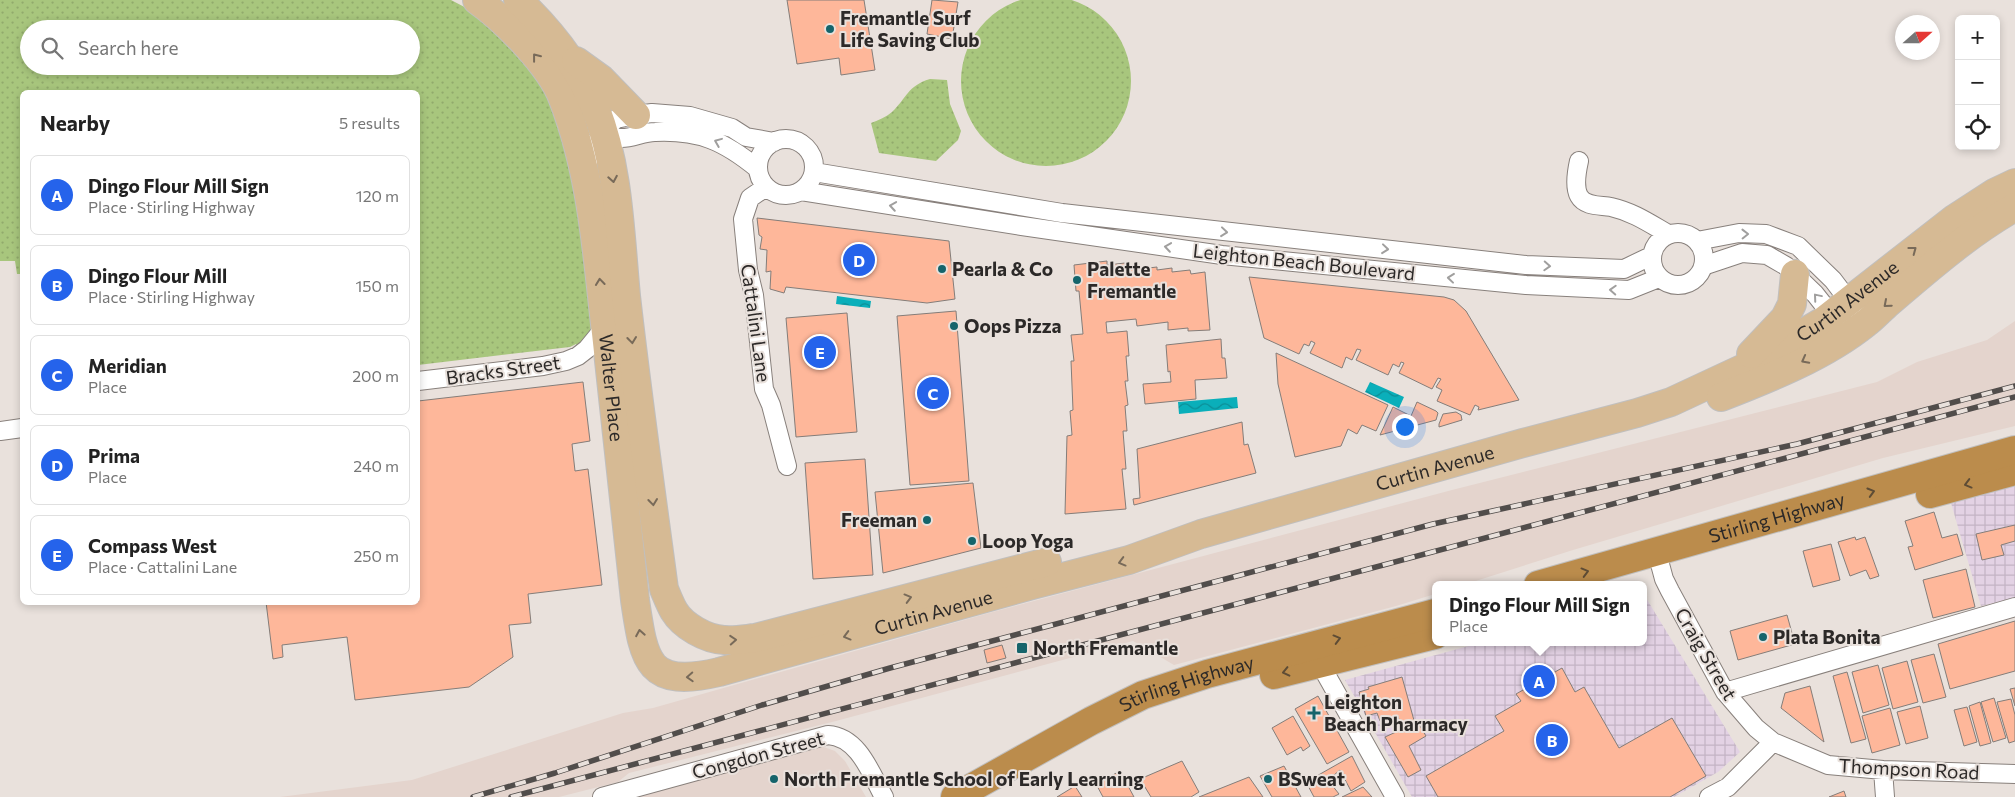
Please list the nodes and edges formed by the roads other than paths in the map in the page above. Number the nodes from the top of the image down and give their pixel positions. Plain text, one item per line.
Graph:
1 (477, 0) edge
2 (518, 0) edge
3 (567, 54) junction
4 (563, 98) junction
5 (636, 115) junction
6 (603, 132) junction
7 (774, 142) junction
8 (1578, 161) dead end
9 (758, 169) junction
10 (585, 171) junction
11 (814, 172) junction
12 (2015, 183) edge
13 (766, 187) junction
14 (800, 192) junction
15 (2015, 206) edge
16 (1668, 234) junction
17 (1697, 241) junction
18 (1651, 256) junction
19 (1703, 266) junction
20 (1795, 274) junction
21 (1659, 278) junction
22 (1848, 319) junction
23 (605, 327) junction
24 (1729, 376) junction
25 (420, 382) edge
26 (1671, 402) junction
27 (20, 428) edge
28 (0, 431) edge
29 (2015, 450) edge
30 (787, 466) dead end
31 (2015, 471) edge
32 (1201, 534) junction
33 (1660, 562) junction
34 (1559, 581) edge
35 (1620, 581) edge
36 (2015, 607) edge
37 (1432, 614) edge
38 (688, 625) joint
39 (1432, 636) edge
40 (1315, 655) junction
41 (664, 674) joint
42 (1725, 692) junction
43 (1774, 742) junction
44 (1883, 770) junction
45 (2015, 774) edge
46 (602, 797) edge
47 (884, 797) edge
48 (955, 797) edge
49 (991, 797) edge
50 (1395, 797) edge
51 (1709, 797) edge
52 (1885, 797) edge

4 -> 1 main road, Walter Place
2 - 3 main road
3 - 5 main road
3 - 6 main road, Walter Place
4 - 6 street
4 - 10 main road, Walter Place
5 - 6 street
5 - 7 street
9 -> 6 street
6 - 10 street
6 -> 38 main road, Walter Place
7 - 9 street
7 - 11 street
8 - 16 street
9 - 13 street
23 -> 10 main road, Walter Place
11 - 14 street
11 -> 18 street, Leighton Beach Boulevard
22 -> 12 main road, Curtin Avenue
13 - 14 street
13 - 30 street, Cattalini Lane
21 -> 14 street, Leighton Beach Boulevard
15 -> 22 main road, Curtin Avenue
16 - 17 street
16 - 18 street, Leighton Beach Boulevard
17 - 19 street
17 -> 22 street
18 - 21 street
19 - 20 street
19 - 21 street
22 -> 20 street
20 - 24 main road
22 - 24 main road, Curtin Avenue
22 -> 26 main road, Curtin Avenue
23 - 25 street, Bracks Street
41 -> 23 main road, Walter Place
24 - 26 main road, Curtin Avenue
26 - 32 main road, Curtin Avenue
27 - 28 street
33 -> 29 highway, Stirling Highway
31 -> 33 highway, Stirling Highway
38 -> 32 main road, Curtin Avenue
32 -> 41 main road, Curtin Avenue
34 -> 33 highway, Stirling Highway
33 - 35 highway, Stirling Highway
33 - 42 street, Craig Street
36 - 42 street
40 -> 37 highway, Stirling Highway
39 - 40 highway, Stirling Highway
40 - 48 highway, Stirling Highway
40 -> 49 highway, Stirling Highway
40 - 50 street
42 - 43 street, Craig Street
43 - 44 street, Thompson Road
43 - 51 street
44 - 45 street, Thompson Road
44 - 52 street
46 - 47 street, Congdon Street

